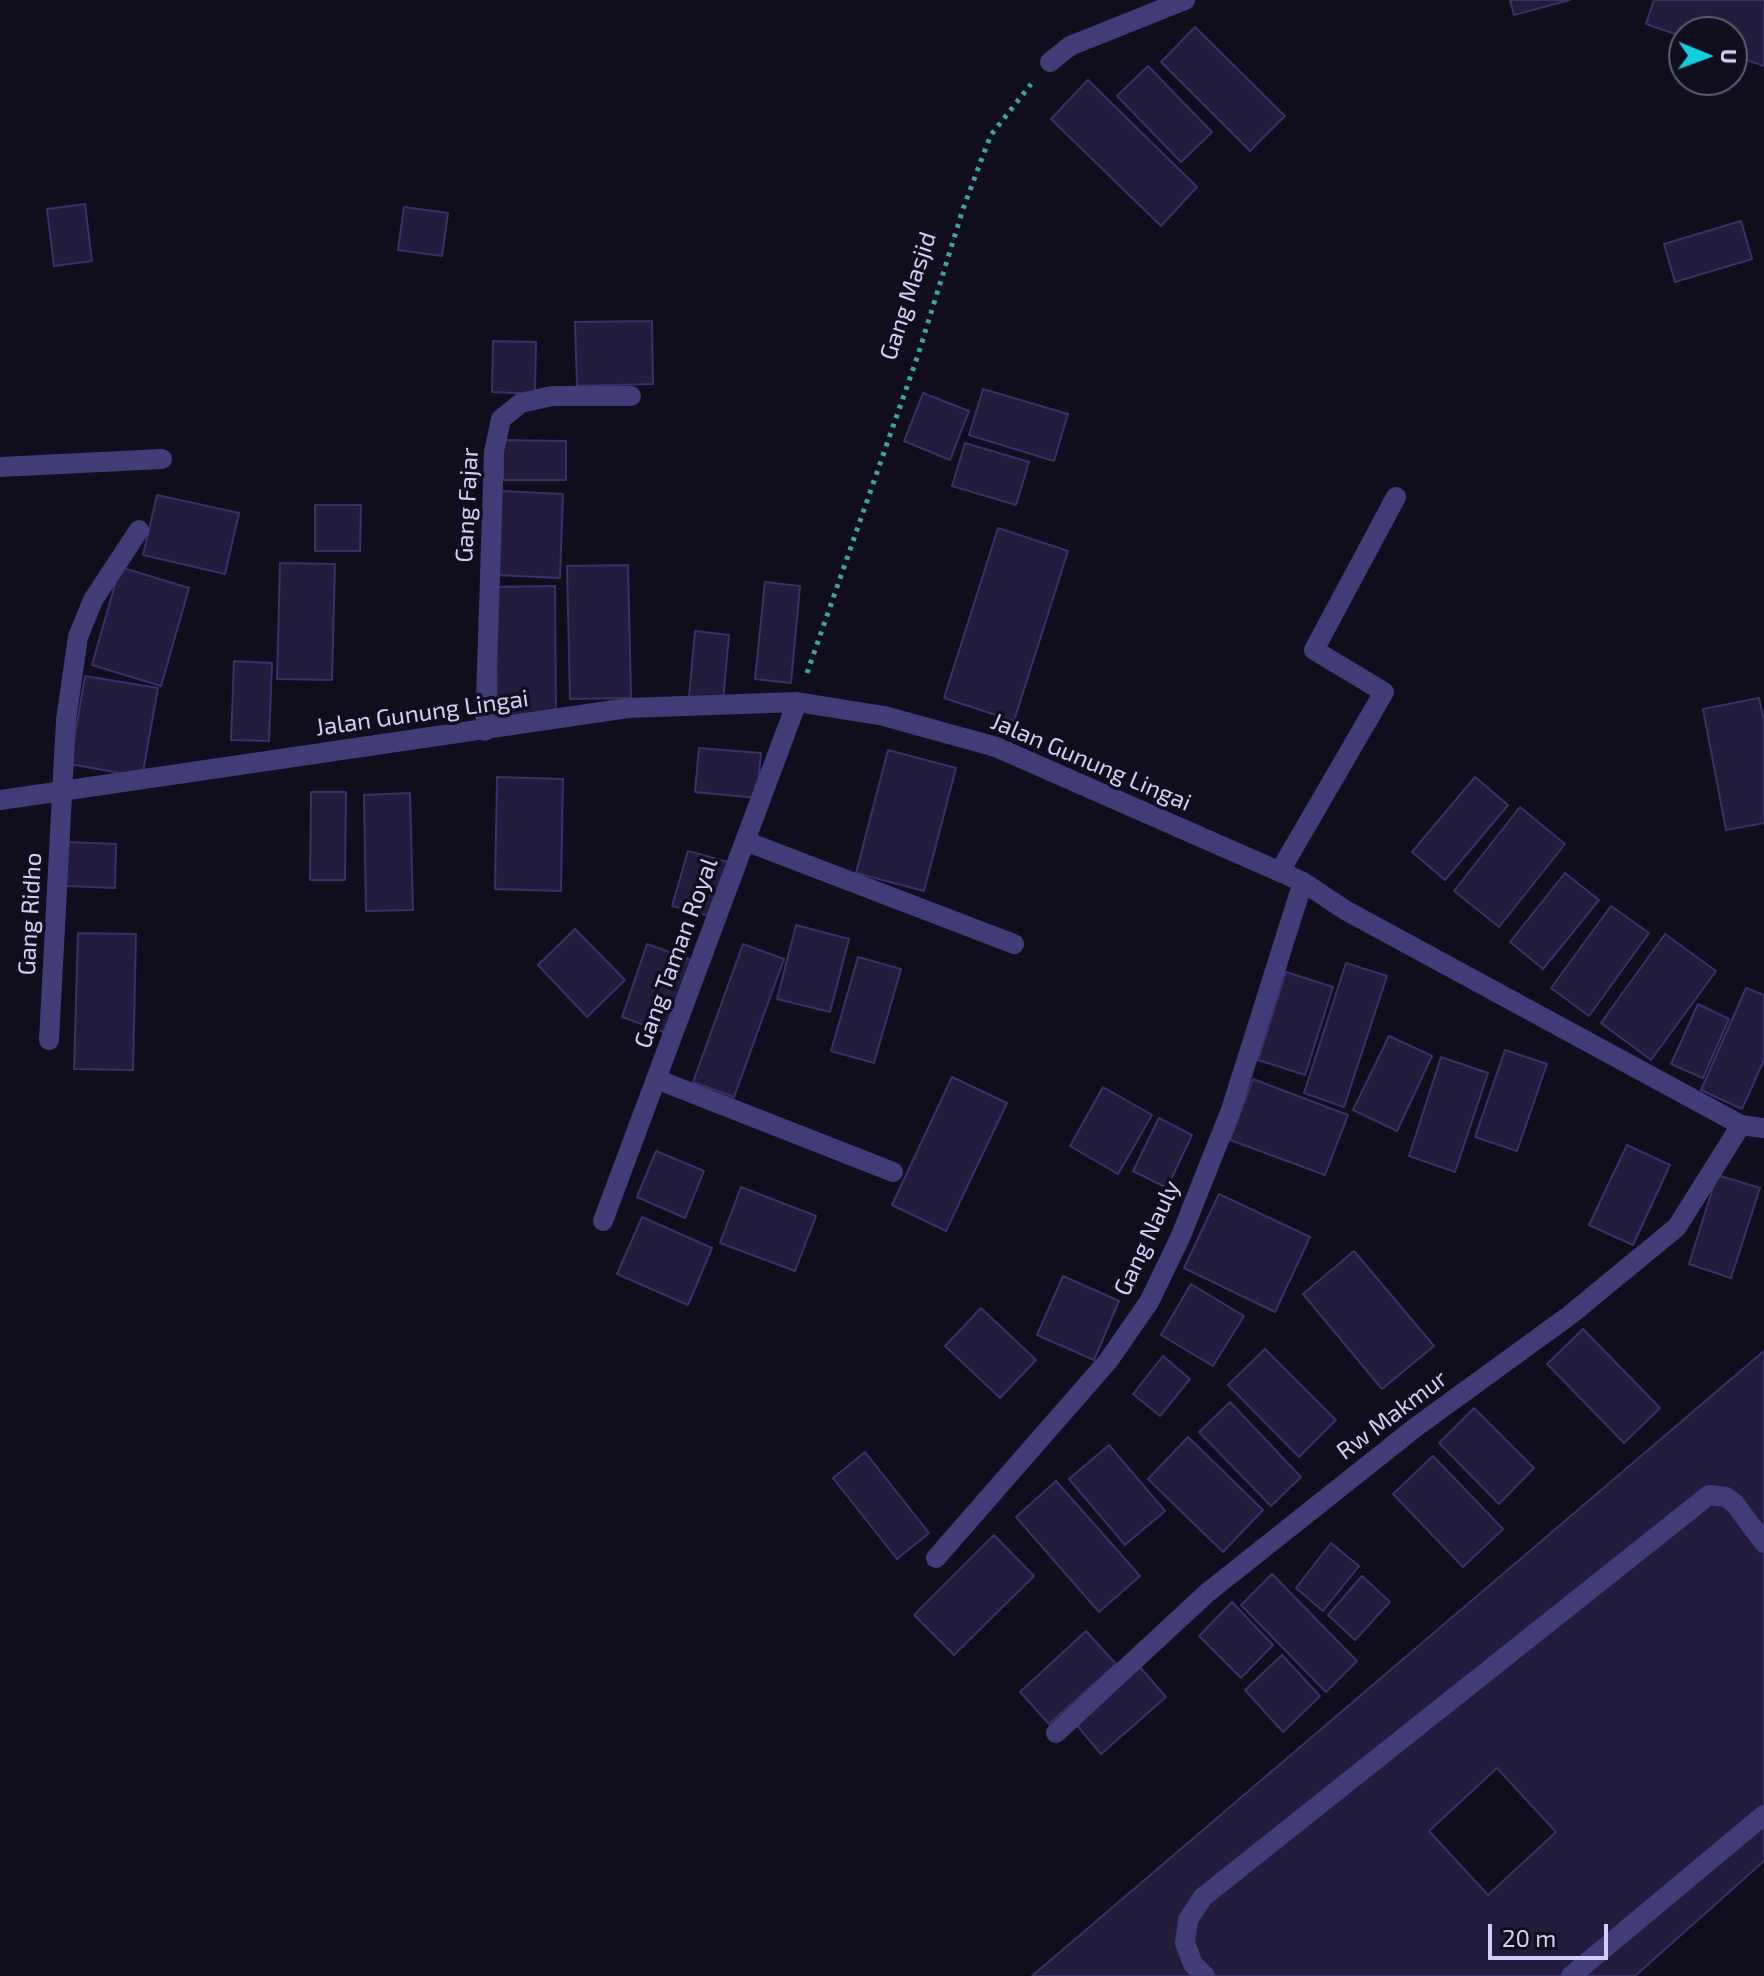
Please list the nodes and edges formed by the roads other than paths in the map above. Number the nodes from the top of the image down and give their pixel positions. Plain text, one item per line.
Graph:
1 (1185, 0) edge
2 (1050, 62) road end
3 (631, 396) dead end
4 (162, 459) dead end
5 (0, 467) edge
6 (1396, 497) dead end
7 (139, 530) dead end
8 (797, 702) junction
9 (485, 731) junction
10 (64, 791) junction
11 (0, 800) edge
12 (745, 841) junction
13 (1280, 871) junction
14 (1303, 882) junction
15 (1014, 944) dead end
16 (49, 1040) dead end
17 (656, 1079) junction
18 (1741, 1125) junction
19 (1764, 1128) edge
20 (893, 1172) dead end
21 (603, 1221) dead end
22 (1764, 1543) edge
23 (936, 1558) dead end
24 (1056, 1733) dead end
25 (1764, 1815) edge
26 (1205, 1976) edge
27 (1571, 1976) edge

1 - 2 street
3 - 9 street, Gang Fajar
4 - 5 street
6 - 13 street
7 - 10 street, Gang Ridho
8 - 9 street, Jalan Gunung Lingai
8 - 12 street, Gang Taman Royal
8 - 13 street, Jalan Gunung Lingai
9 - 10 street, Jalan Gunung Lingai
10 - 11 street, Jalan Gunung Lingai
10 - 16 street, Gang Ridho
12 - 15 street
12 - 17 street, Gang Taman Royal
13 - 14 street, Jalan Gunung Lingai
14 - 18 street, Jalan Gunung Lingai
14 - 23 street, Gang Nauly
17 - 20 street
17 - 21 street, Gang Taman Royal
18 - 19 street, Jalan Gunung Lingai
18 - 24 street, Rw Makmur
22 - 26 street
25 - 27 street

